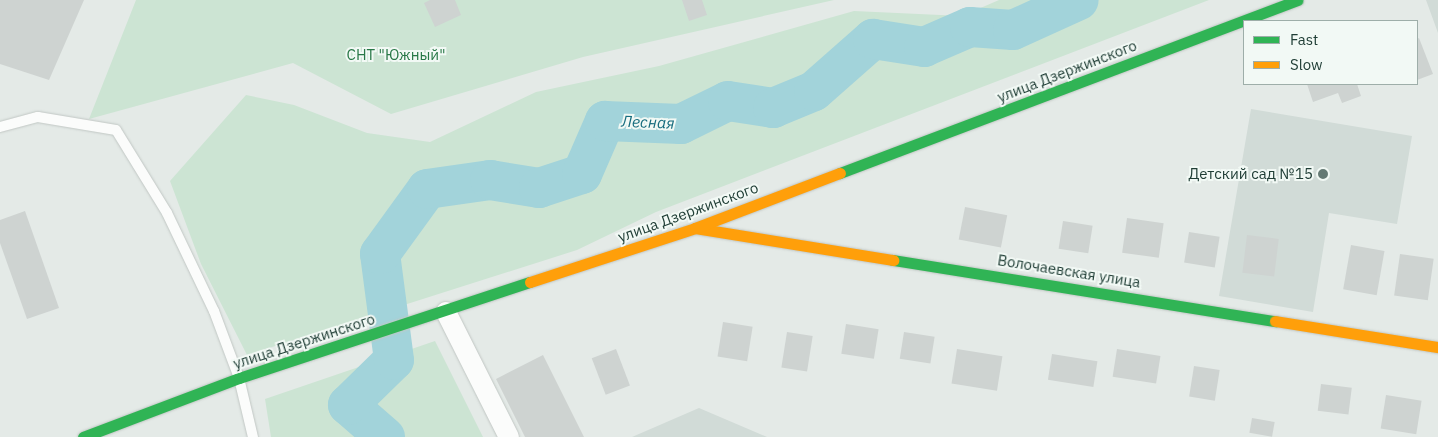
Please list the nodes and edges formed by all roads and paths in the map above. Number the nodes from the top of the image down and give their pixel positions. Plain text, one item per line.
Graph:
1 (1296, 0) edge
2 (1243, 20) edge
3 (1243, 20) edge
4 (0, 127) edge
5 (695, 228) junction
6 (446, 312) junction
7 (1438, 347) edge
8 (239, 378) junction
9 (83, 437) edge
10 (253, 437) edge
11 (509, 437) edge

1 - 3 main road, улица Дзержинского
2 - 5 main road, улица Дзержинского
4 - 8 lane
5 - 6 main road, улица Дзержинского
5 - 7 main road, Волочаевская улица
6 - 8 main road, улица Дзержинского
6 - 11 street
8 - 9 main road, улица Дзержинского
8 - 10 lane

